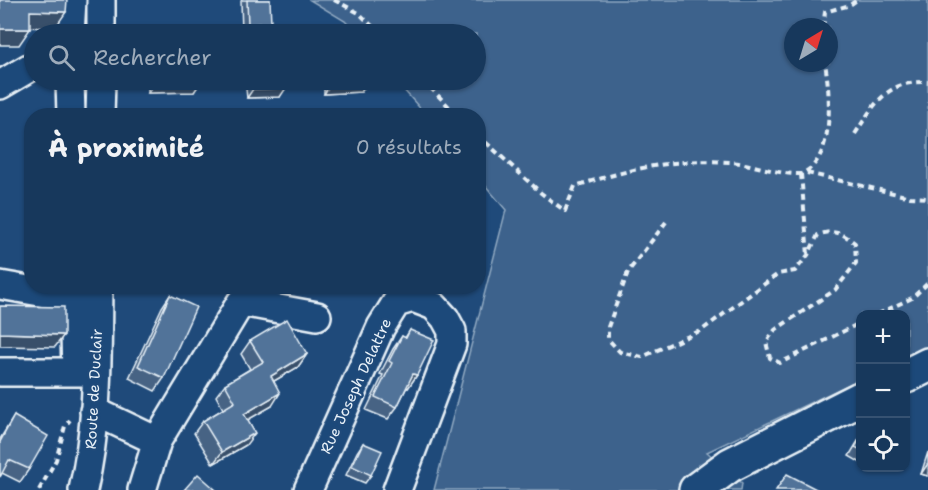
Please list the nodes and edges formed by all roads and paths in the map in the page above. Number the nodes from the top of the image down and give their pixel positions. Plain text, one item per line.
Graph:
1 (72, 0) edge
2 (101, 0) edge
3 (334, 0) edge
4 (857, 0) edge
5 (824, 18) edge
6 (71, 24) edge
7 (100, 24) edge
8 (370, 24) edge
9 (24, 71) edge
10 (826, 72) edge
11 (928, 82) edge
12 (0, 85) edge
13 (70, 90) edge
14 (100, 90) edge
15 (433, 90) edge
16 (71, 108) edge
17 (100, 108) edge
18 (450, 108) edge
19 (855, 134) dead end
20 (486, 142) edge
21 (804, 173) junction
22 (928, 198) edge
23 (666, 222) dead end
24 (808, 255) junction
25 (928, 283) edge
26 (0, 285) edge
27 (24, 287) edge
28 (74, 294) edge
29 (97, 294) edge
30 (888, 310) edge
31 (317, 316) dead end
32 (856, 325) edge
33 (928, 365) edge
34 (0, 372) edge
35 (87, 372) junction
36 (910, 374) edge
37 (856, 402) edge
38 (94, 414) junction
39 (157, 441) junction
40 (39, 490) edge
41 (83, 490) edge
42 (142, 490) edge
43 (308, 490) edge
44 (397, 490) edge
45 (696, 490) edge

1 - 6 street
2 - 7 street
3 - 8 path
4 - 5 path
9 - 12 street
10 - 21 path
11 - 19 path
13 - 16 street
14 - 17 street
15 - 18 path
20 - 21 path
21 - 22 path
21 - 24 path
23 - 24 path
24 - 32 path
25 - 30 path
26 - 27 street
28 - 35 street
29 - 35 street, Route de Duclair
31 - 39 street
33 - 36 main road
34 - 35 street
35 - 38 street, Route de Duclair
37 - 45 main road
38 - 39 street
38 - 40 path
38 - 41 street, Route de Duclair
39 - 42 street
43 - 44 street, Rue Joseph Delattre

